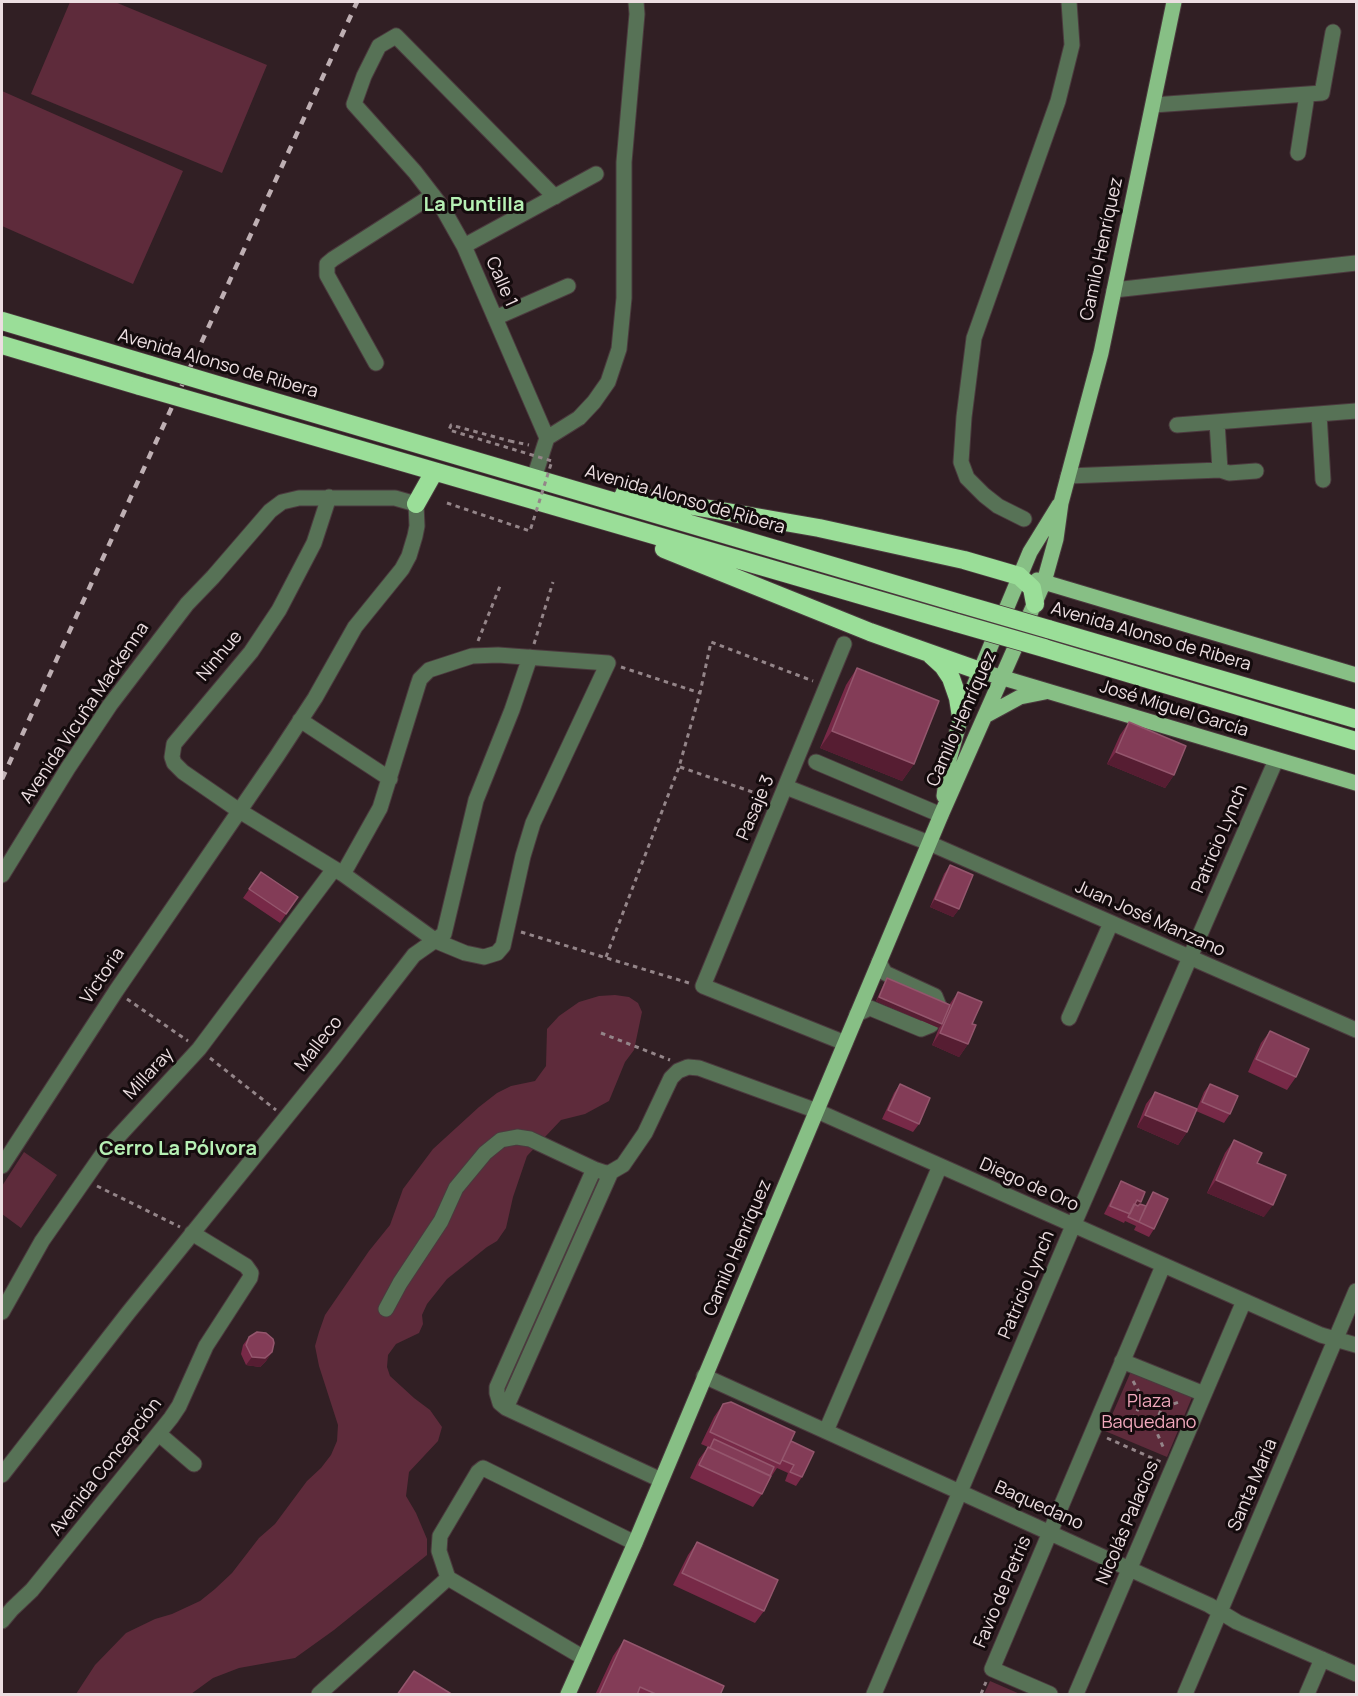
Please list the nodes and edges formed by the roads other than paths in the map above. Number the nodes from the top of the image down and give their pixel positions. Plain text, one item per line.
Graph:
1 (636, 2) edge
2 (1069, 2) edge
3 (1174, 2) edge
4 (1333, 32) dead end
5 (1307, 95) junction
6 (1152, 105) junction
7 (1299, 153) dead end
8 (596, 174) dead end
9 (433, 195) junction
10 (555, 197) junction
11 (464, 246) junction
12 (1356, 263) edge
13 (568, 286) dead end
14 (1114, 290) junction
15 (495, 318) junction
16 (2, 321) edge
17 (2, 345) edge
18 (376, 363) dead end
19 (1356, 411) edge
20 (1319, 414) junction
21 (1217, 422) junction
22 (1177, 425) dead end
23 (543, 442) junction
24 (1220, 470) junction
25 (1256, 471) dead end
26 (434, 472) junction
27 (1068, 476) junction
28 (542, 480) junction
29 (1323, 480) dead end
30 (329, 497) junction
31 (1061, 502) junction
32 (416, 504) junction
33 (561, 510) junction
34 (1024, 519) dead end
35 (1019, 576) junction
36 (1044, 582) junction
37 (1035, 604) junction
38 (844, 644) dead end
39 (989, 648) junction
40 (927, 652) junction
41 (530, 657) junction
42 (980, 671) junction
43 (1356, 675) edge
44 (1002, 676) junction
45 (1047, 691) junction
46 (985, 716) junction
47 (961, 717) junction
48 (1356, 719) edge
49 (300, 720) junction
50 (1356, 741) edge
51 (1276, 760) junction
52 (816, 762) dead end
53 (390, 779) junction
54 (1356, 783) edge
55 (783, 794) junction
56 (238, 810) junction
57 (941, 815) junction
58 (929, 843) junction
59 (339, 871) junction
60 (2, 875) edge
61 (1111, 923) junction
62 (436, 941) junction
63 (1190, 957) junction
64 (879, 962) junction
65 (939, 1006) edge
66 (857, 1014) junction
67 (1069, 1018) dead end
68 (931, 1025) edge
69 (1356, 1029) edge
70 (845, 1043) junction
71 (817, 1111) junction
72 (2, 1166) edge
73 (940, 1166) junction
74 (594, 1169) junction
75 (611, 1172) junction
76 (1073, 1226) junction
77 (192, 1233) junction
78 (1163, 1266) junction
79 (1356, 1291) edge
80 (1244, 1301) junction
81 (386, 1309) dead end
82 (2, 1312) edge
83 (1336, 1339) junction
84 (1356, 1345) edge
85 (1122, 1361) junction
86 (704, 1376) junction
87 (1204, 1394) junction
88 (506, 1408) junction
89 (826, 1431) junction
90 (159, 1434) junction
91 (194, 1464) dead end
92 (2, 1475) edge
93 (661, 1480) junction
94 (960, 1492) junction
95 (1050, 1533) junction
96 (634, 1543) junction
97 (1130, 1569) junction
98 (448, 1578) junction
99 (1220, 1612) junction
100 (2, 1621) edge
101 (584, 1658) junction
102 (1322, 1659) junction
103 (1356, 1674) edge
104 (319, 1695) edge
105 (568, 1695) edge
106 (874, 1695) edge
107 (1050, 1695) edge
108 (1076, 1695) edge
109 (1185, 1695) edge
110 (1306, 1695) edge

1 - 23 street
2 - 34 street
3 - 6 main road, Camilo Henríquez
4 - 5 street
5 - 6 street
5 - 7 street
6 - 14 main road, Camilo Henríquez
8 - 10 street
9 - 10 street, Calle 1
9 - 11 street, Calle 1
9 - 18 street
10 - 11 street
11 - 15 street, Calle 1
12 - 14 street
13 - 15 street
14 - 27 main road, Camilo Henríquez
15 - 23 street, Calle 1
16 - 28 highway, Avenida Alonso de Ribera, bridge
17 - 26 highway, bridge
19 - 20 street
20 - 21 street
20 - 29 street
21 - 22 street
21 - 24 street
23 - 28 street
24 - 25 street
24 - 27 street
26 - 32 highway
26 - 33 highway
27 - 31 main road, Camilo Henríquez
28 - 35 highway
28 - 48 highway, Avenida Alonso de Ribera, bridge
30 - 32 street
30 - 56 street, Ninhue
30 - 60 street, Avenida Vicuña Mackenna
31 - 35 main road, Camilo Henríquez
31 - 36 main road, Camilo Henríquez
32 - 49 street, Victoria
33 - 40 highway
33 - 50 highway, bridge
35 - 36 main road
35 - 37 highway
35 - 39 main road, Camilo Henríquez
36 - 37 main road, Camilo Henríquez
36 - 43 main road
37 - 44 main road, Camilo Henríquez
38 - 55 street, Pasaje 3
39 - 42 main road, Camilo Henríquez
39 - 44 main road
40 - 42 highway
40 - 47 highway
41 - 53 street, Millaray
41 - 62 street, Malleco
41 - 62 street
42 - 44 main road, José Miguel García
42 - 47 main road, Camilo Henríquez
44 - 45 main road, José Miguel García
44 - 46 main road, Camilo Henríquez
45 - 46 main road
45 - 51 main road, José Miguel García
46 - 57 main road, Camilo Henríquez
47 - 57 main road, Camilo Henríquez
49 - 53 street
49 - 56 street, Victoria
51 - 54 main road, José Miguel García
51 - 63 street, Patricio Lynch
52 - 57 street
53 - 59 street, Millaray
55 - 58 street, Juan José Manzano
55 - 70 street, Pasaje 3
56 - 59 street
56 - 72 street, Victoria
57 - 58 main road, Camilo Henríquez
58 - 61 street, Juan José Manzano
58 - 64 main road, Camilo Henríquez
59 - 62 street
59 - 82 street, Millaray
61 - 63 street, Juan José Manzano
61 - 67 street
62 - 77 street, Malleco
63 - 69 street, Juan José Manzano
63 - 76 street, Patricio Lynch
64 - 65 street
64 - 66 main road, Camilo Henríquez
66 - 68 street
66 - 70 main road, Camilo Henríquez
70 - 71 main road, Camilo Henríquez
71 - 73 street, Diego de Oro
71 - 75 street, Diego de Oro
71 - 86 main road, Camilo Henríquez
73 - 76 street, Diego de Oro
73 - 89 street
74 - 75 street
74 - 81 street
74 - 88 street
75 - 88 street
76 - 78 street, Diego de Oro
76 - 94 street, Patricio Lynch
77 - 90 street, Avenida Concepción
77 - 92 street, Malleco
78 - 80 street, Diego de Oro
78 - 85 street, Favio de Petris
79 - 83 street, Santa María
80 - 83 street, Diego de Oro
80 - 87 street, Nicolás Palacios
83 - 84 street, Diego de Oro
83 - 99 street, Santa María
85 - 87 street
85 - 95 street, Favio de Petris
86 - 89 street, Baquedano
86 - 93 main road, Camilo Henríquez
87 - 97 street, Nicolás Palacios
88 - 93 street
89 - 94 street, Baquedano
90 - 91 street
90 - 100 street, Avenida Concepción
93 - 96 main road, Camilo Henríquez
94 - 95 street, Baquedano
94 - 106 street, Patricio Lynch
95 - 97 street, Baquedano
95 - 107 street, Favio de Petris
96 - 98 street
96 - 101 main road, Camilo Henríquez
97 - 99 street, Baquedano
97 - 108 street, Nicolás Palacios
98 - 101 street
98 - 104 street
99 - 102 street, Baquedano
99 - 109 street, Santa María
101 - 105 main road, Camilo Henríquez
102 - 103 street, Baquedano
102 - 110 street

